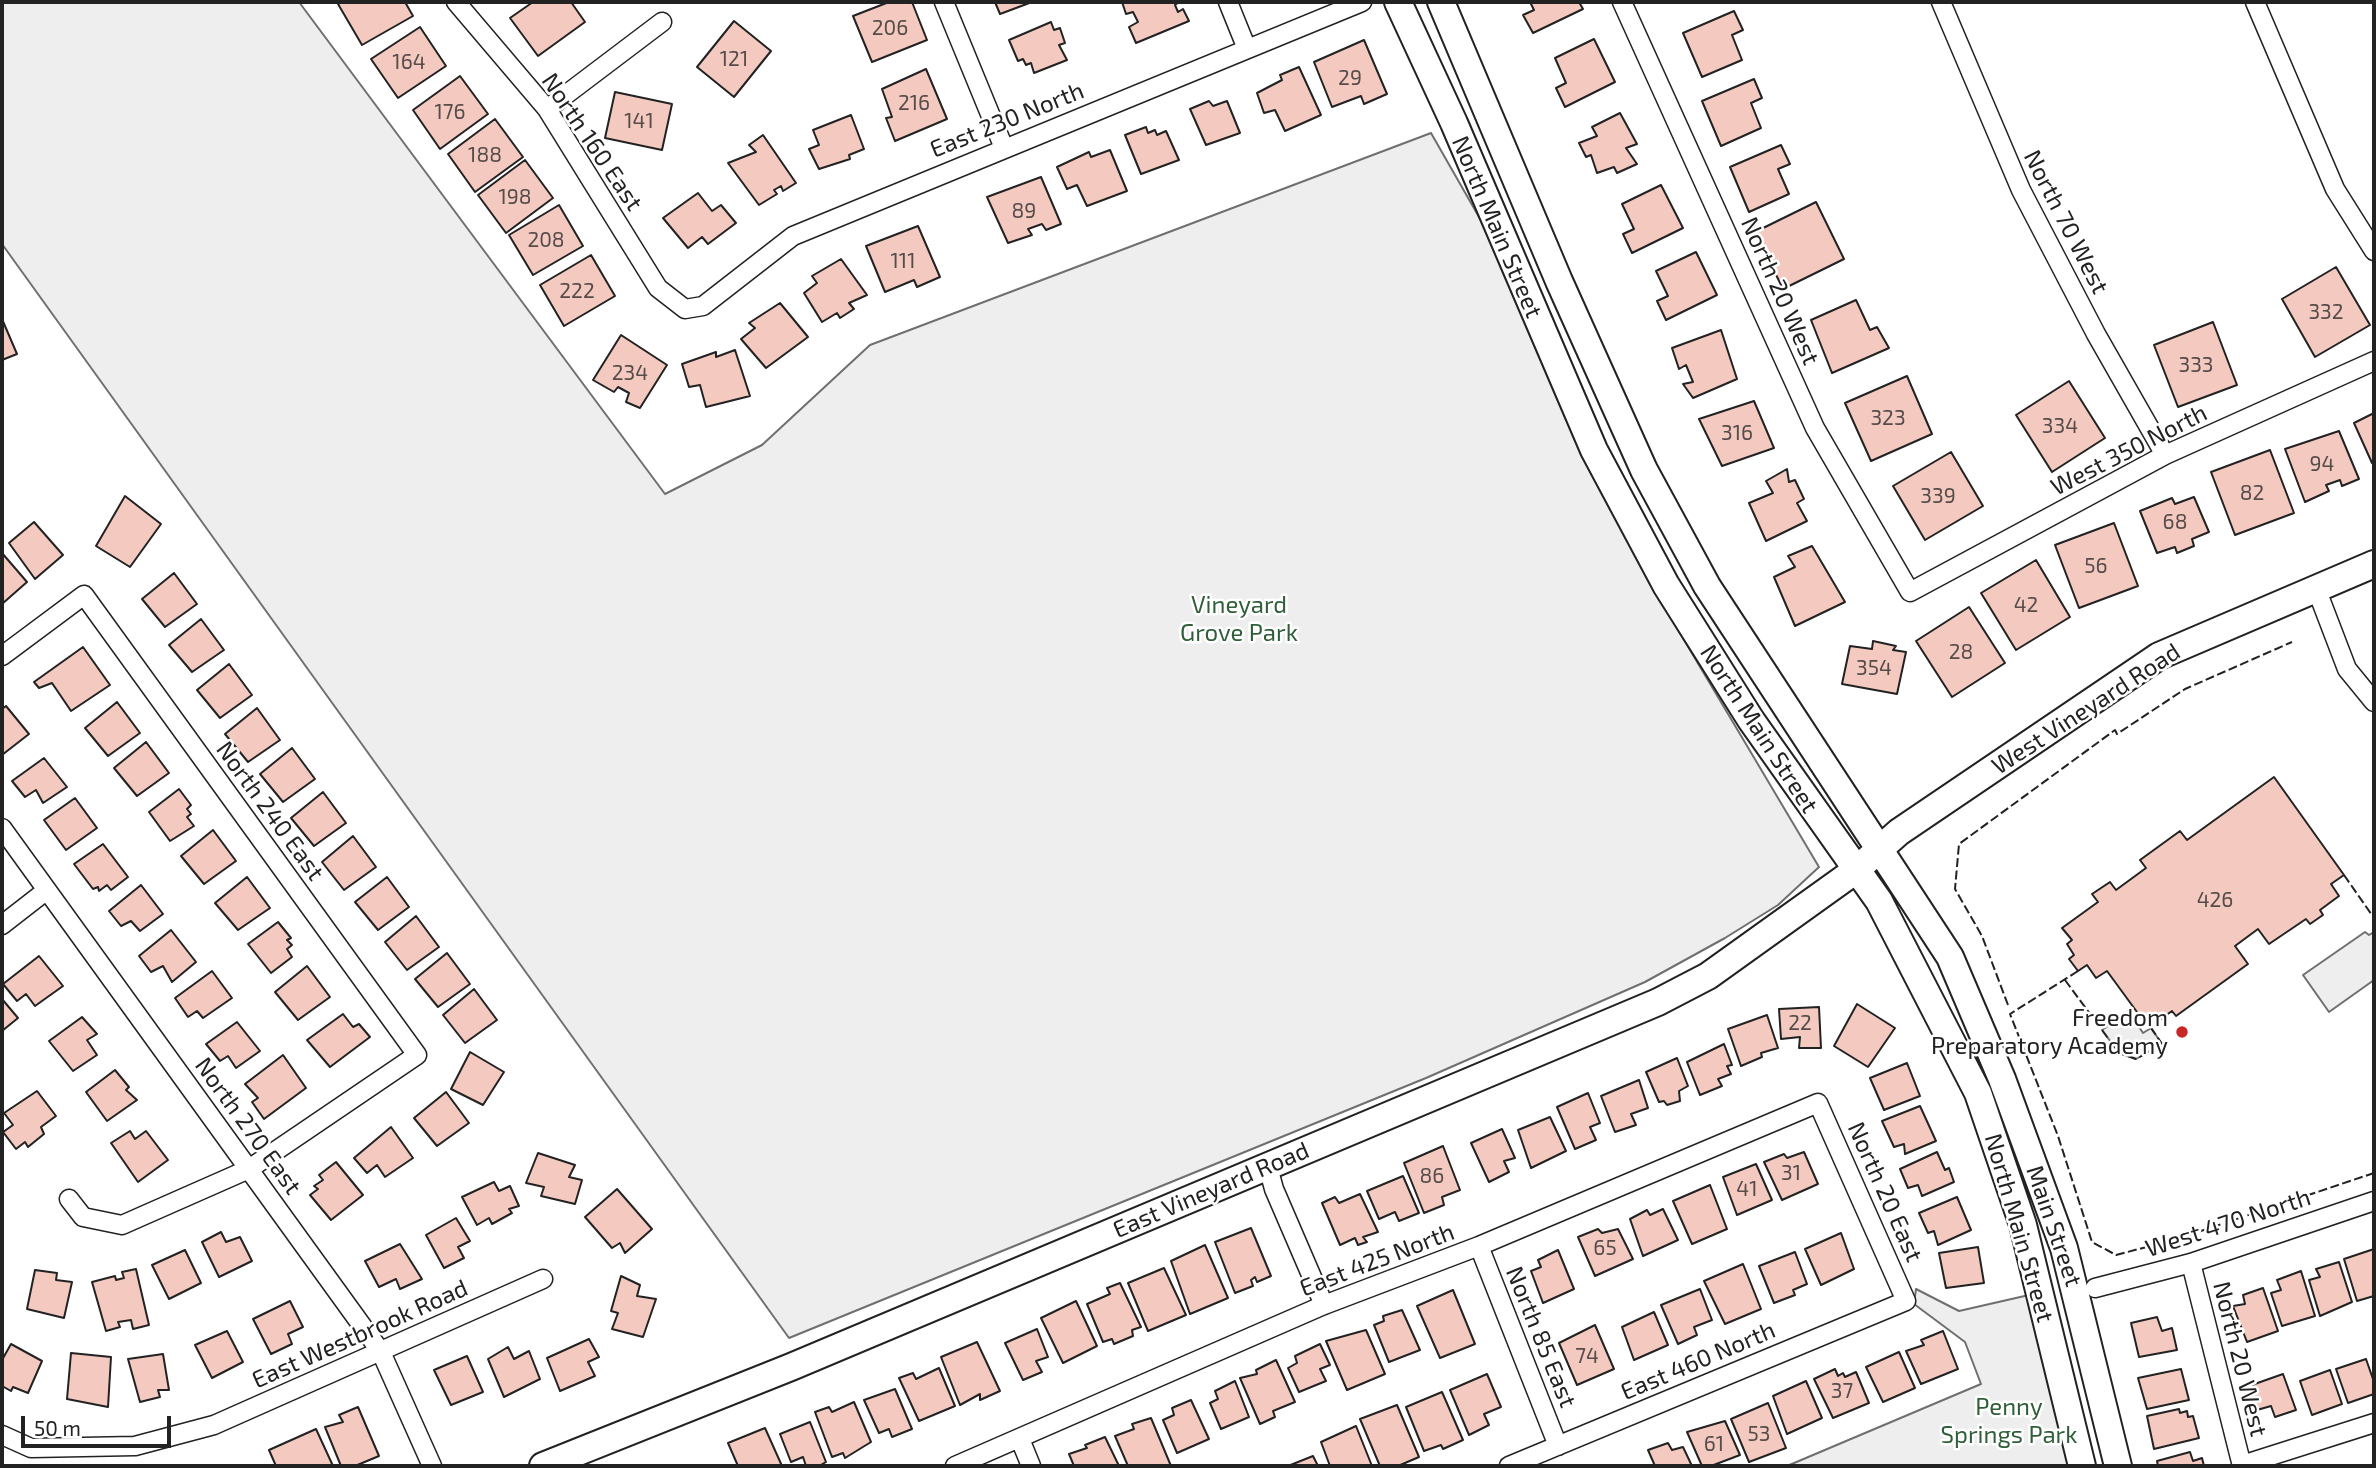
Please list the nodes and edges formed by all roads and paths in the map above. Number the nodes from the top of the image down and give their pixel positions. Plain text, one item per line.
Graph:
1 (456, 2) edge
2 (944, 2) edge
3 (1227, 2) edge
4 (1362, 2) edge
5 (1398, 2) edge
6 (1441, 2) edge
7 (1622, 2) edge
8 (1941, 2) edge
9 (2255, 2) edge
10 (663, 22) dead end
11 (1247, 49) junction
12 (547, 109) junction
13 (1004, 148) junction
14 (2374, 251) edge
15 (685, 309) joint
16 (2374, 361) edge
17 (2165, 455) junction
18 (2374, 564) edge
19 (2316, 588) junction
20 (1910, 592) joint
21 (2, 656) edge
22 (2374, 702) edge
23 (2, 828) edge
24 (1880, 850) junction
25 (1856, 870) junction
26 (47, 890) junction
27 (2, 925) edge
28 (1818, 1103) joint
29 (1268, 1167) junction
30 (249, 1169) junction
31 (68, 1199) dead end
32 (2374, 1201) edge
33 (1479, 1246) junction
34 (2191, 1263) junction
35 (542, 1279) dead end
36 (2095, 1288) dead end
37 (1906, 1301) joint
38 (1324, 1305) junction
39 (381, 1352) junction
40 (2374, 1423) edge
41 (2, 1435) edge
42 (1020, 1439) junction
43 (1558, 1446) junction
44 (432, 1466) edge
45 (543, 1466) edge
46 (955, 1466) edge
47 (1031, 1466) edge
48 (1509, 1466) edge
49 (2082, 1466) edge
50 (2118, 1466) edge
51 (2242, 1466) edge

1 - 12 street, North 160 East
2 - 13 street
3 - 11 street
4 - 11 street, East 230 North
5 - 25 main road, North Main Street
6 - 24 main road, North Main Street
7 - 20 street, North 20 West
8 - 17 street, North 70 West
9 - 14 street
10 - 12 street
11 - 13 street, East 230 North
12 - 15 street, North 160 East
13 - 15 street, East 230 North
16 - 17 street, West 350 North
17 - 20 street, West 350 North
18 - 19 main road, West Vineyard Road
19 - 22 street
19 - 24 main road, West Vineyard Road
21 - 30 street, North 240 East
23 - 26 street, North 270 East
24 - 25 main road, West Vineyard Road
24 - 50 main road, Main Street
25 - 29 main road, East Vineyard Road
25 - 49 main road, North Main Street
26 - 27 street
26 - 30 street, North 270 East
28 - 33 street, East 425 North
28 - 37 street, North 20 East
29 - 38 street
29 - 45 main road, East Vineyard Road
30 - 31 street
30 - 39 street, North 270 East
32 - 34 street, West 470 North
33 - 38 street, East 425 North
33 - 43 street, North 85 East
34 - 36 street, West 470 North
34 - 51 street, North 20 West
35 - 39 street, East Westbrook Road
37 - 43 street, East 460 North
38 - 42 street, East 425 North
39 - 41 street, East Westbrook Road
39 - 44 street, North 270 East
40 - 51 street
42 - 46 street, East 425 North
42 - 47 street
43 - 48 street, East 460 North

